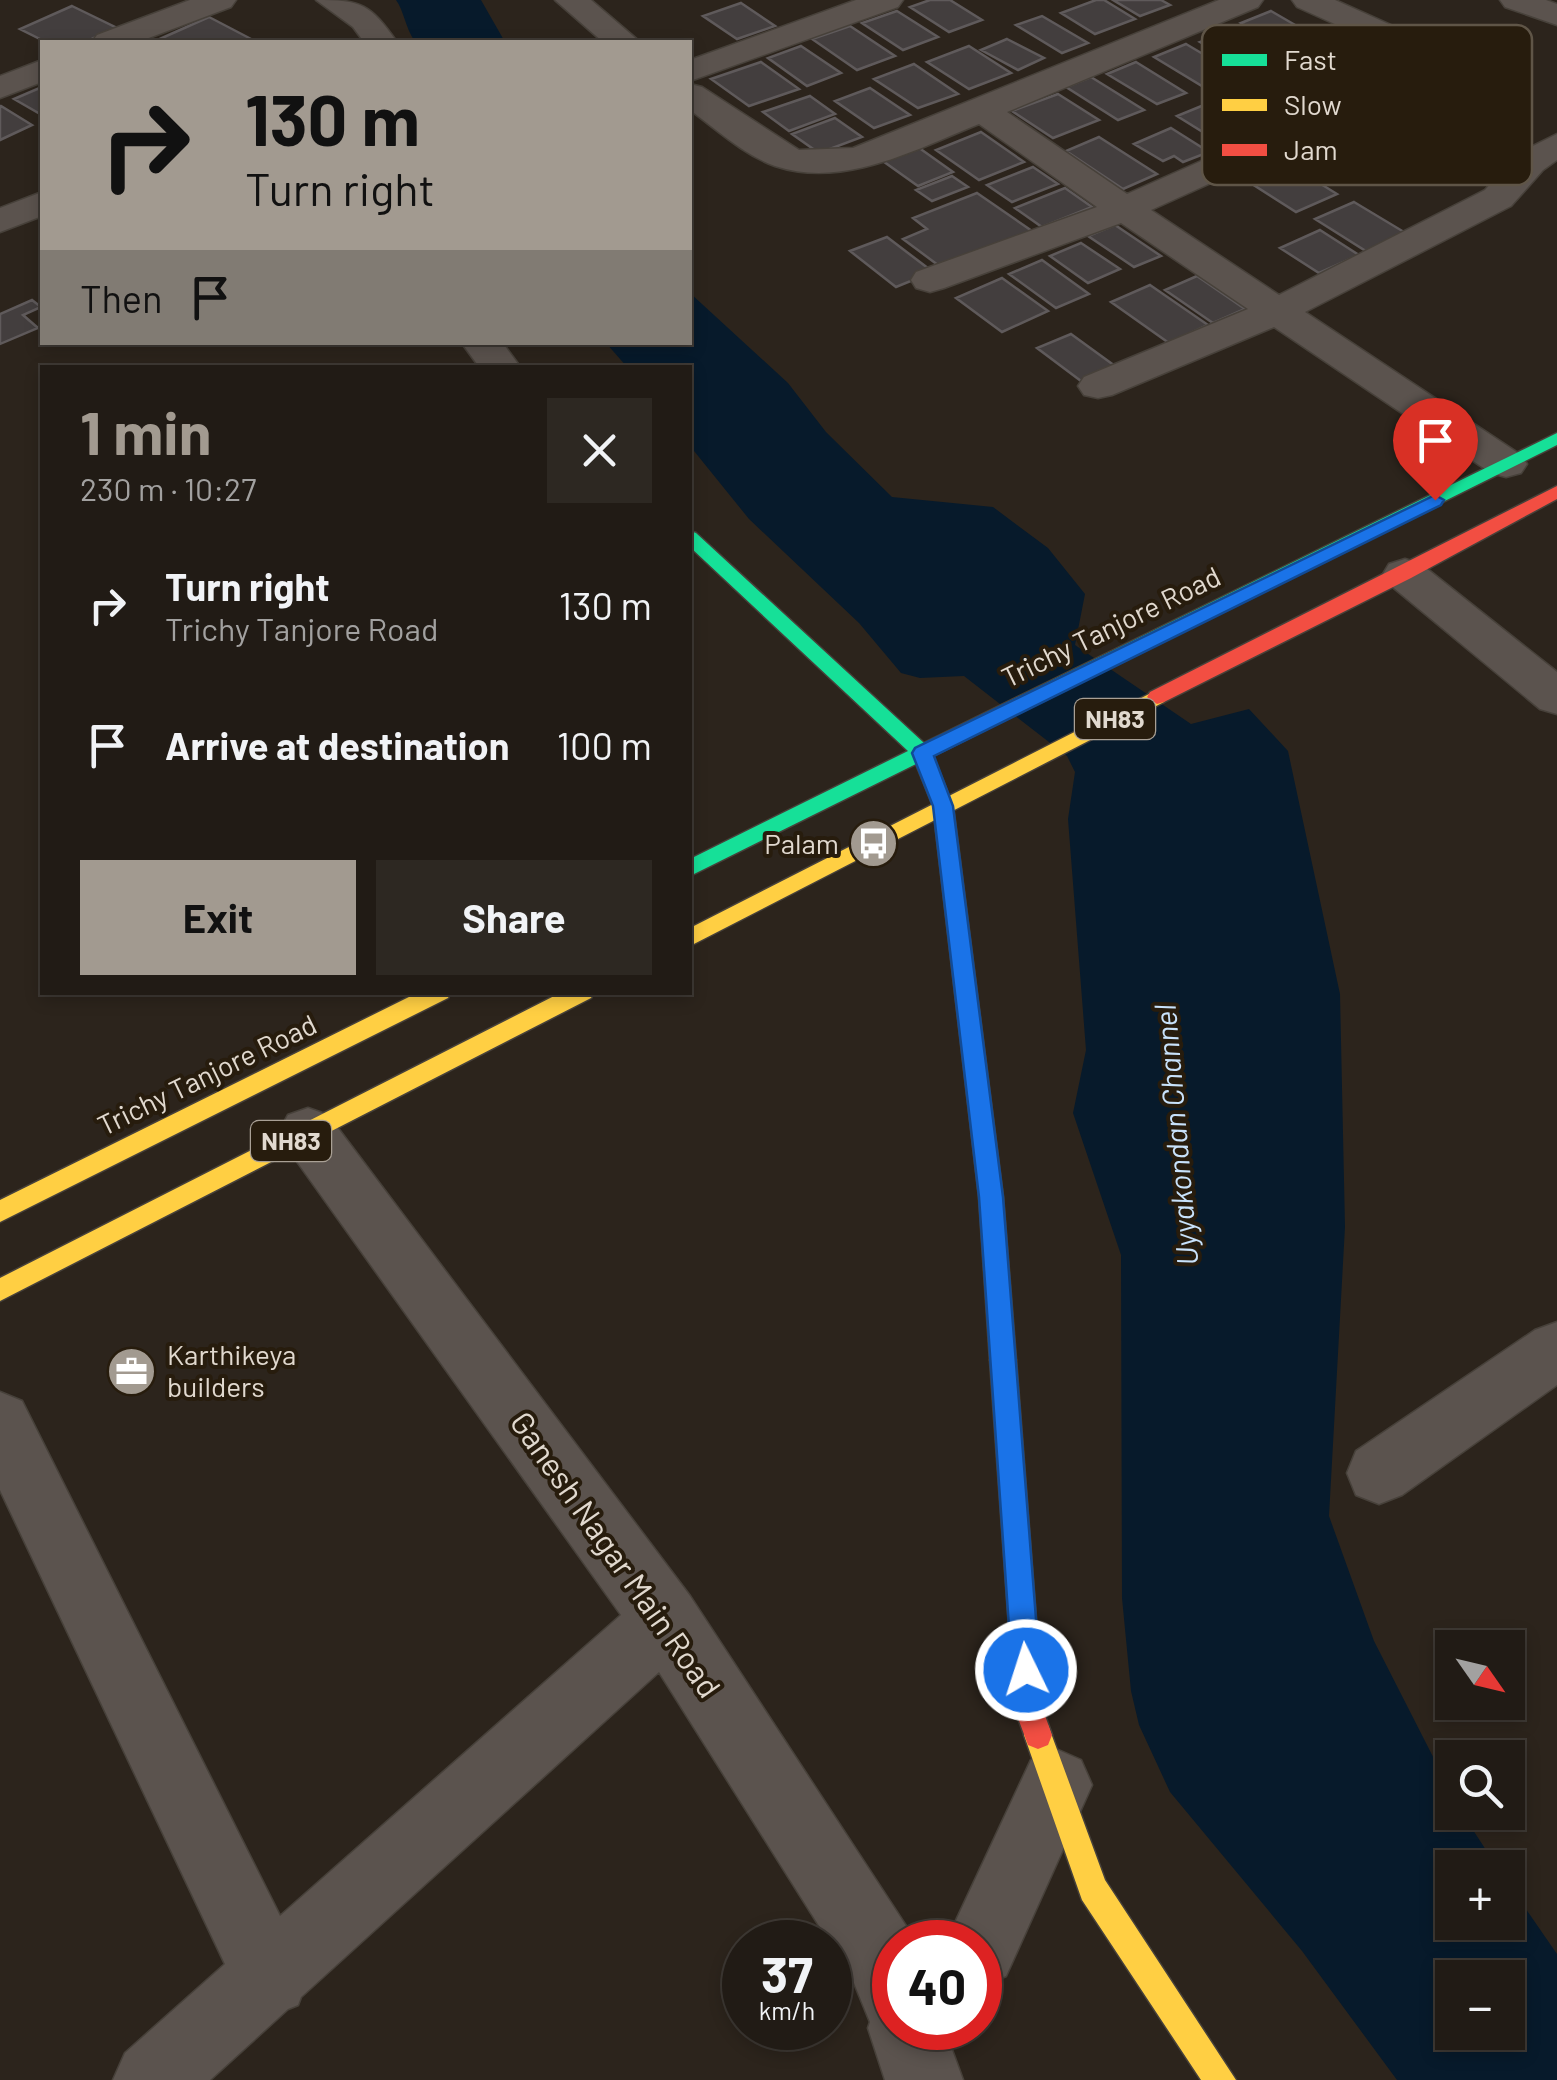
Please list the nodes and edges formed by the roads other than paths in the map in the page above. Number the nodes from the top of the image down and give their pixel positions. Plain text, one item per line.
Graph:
1 (220, 0) edge
2 (332, 0) edge
3 (571, 0) edge
4 (887, 0) edge
5 (1247, 0) edge
6 (1308, 0) edge
7 (1516, 0) edge
8 (1557, 15) edge
9 (1364, 25) edge
10 (114, 40) edge
11 (379, 40) edge
12 (620, 40) edge
13 (692, 70) edge
14 (40, 71) edge
15 (0, 88) edge
16 (692, 95) edge
17 (982, 110) junction
18 (1557, 145) edge
19 (1532, 161) edge
20 (1202, 174) edge
21 (1510, 185) edge
22 (40, 204) edge
23 (1122, 210) junction
24 (0, 221) edge
25 (930, 280) dead end
26 (1280, 310) junction
27 (483, 345) edge
28 (499, 365) edge
29 (1098, 386) dead end
30 (1557, 438) edge
31 (1506, 464) junction
32 (1552, 501) edge
33 (692, 539) edge
34 (1405, 574) junction
35 (1557, 697) edge
36 (922, 753) junction
37 (943, 806) junction
38 (692, 867) edge
39 (692, 937) edge
40 (434, 995) edge
41 (576, 995) edge
42 (308, 1132) junction
43 (0, 1212) edge
44 (0, 1290) edge
45 (1557, 1350) edge
46 (0, 1422) edge
47 (1379, 1473) dead end
48 (666, 1620) junction
49 (1056, 1786) junction
50 (994, 1920) edge
51 (872, 1942) edge
52 (270, 1978) junction
53 (152, 2080) edge
54 (1220, 2080) edge

1 - 10 street
2 - 11 street
3 - 12 street
4 - 13 street
5 - 17 street
6 - 9 street
7 - 8 street
14 - 15 street
16 - 17 street
17 - 23 street
18 - 19 street
20 - 23 street
21 - 26 street
22 - 24 street
23 - 25 street
23 - 26 street
26 - 29 street
26 - 31 street
27 - 28 street
30 - 31 main road, Trichy Tanjore Road / NH83
31 - 36 main road, Trichy Tanjore Road / NH83
32 - 34 main road, NH83
33 - 36 main road
34 - 35 street
34 - 37 main road, NH83
36 - 37 main road
36 - 38 main road, Trichy Tanjore Road / NH83
37 - 39 main road, NH83
37 - 49 main road
40 - 43 main road, Trichy Tanjore Road / NH83
41 - 42 main road, NH83
42 - 44 main road, NH83
42 - 48 street, Ganesh Nagar Main Road
45 - 47 street
46 - 52 street
48 - 51 street, Ganesh Nagar Main Road
48 - 52 street
49 - 50 street
49 - 54 main road
52 - 53 street

